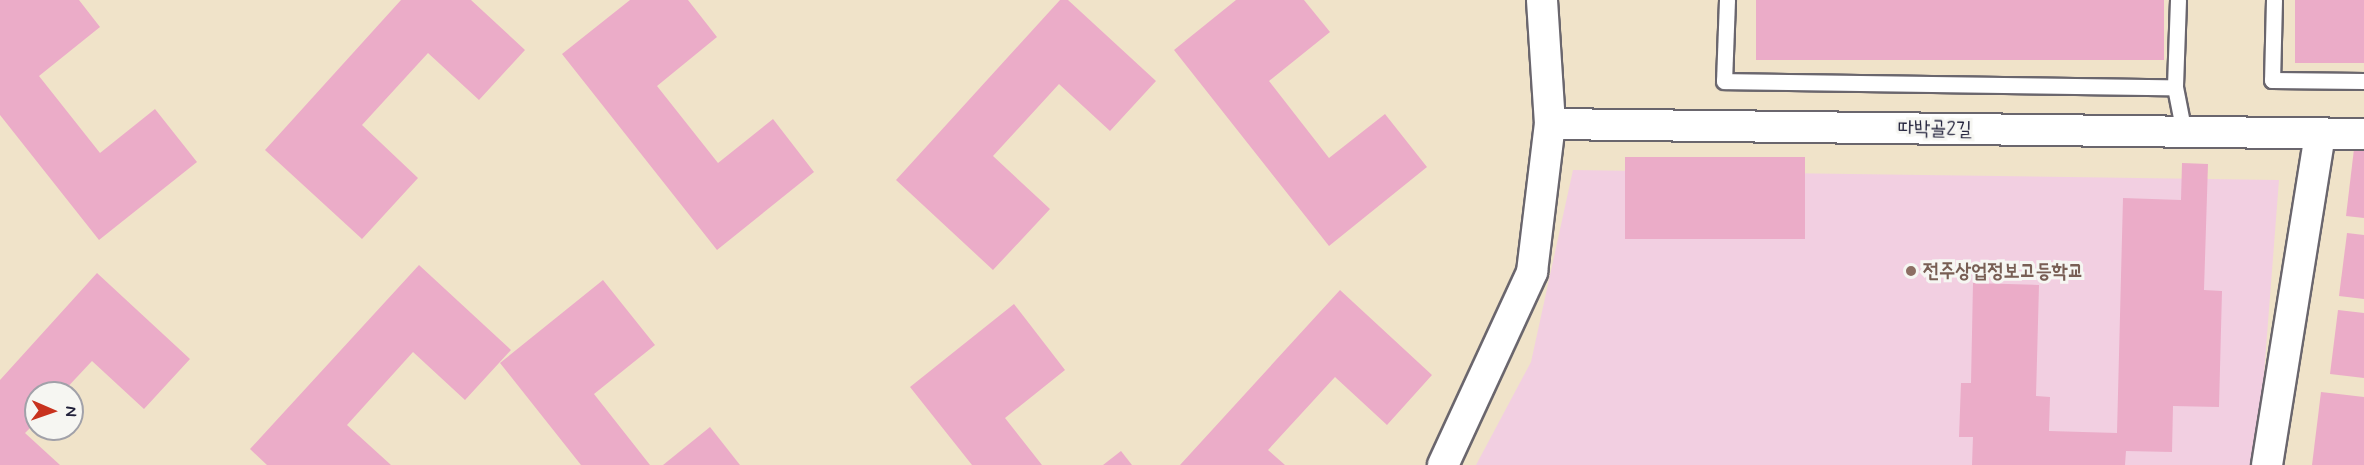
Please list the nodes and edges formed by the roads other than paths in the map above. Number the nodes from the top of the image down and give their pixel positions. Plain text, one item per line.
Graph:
1 (1542, 0) edge
2 (1727, 0) edge
3 (2178, 0) edge
4 (2274, 0) edge
5 (2364, 81) edge
6 (2175, 87) junction
7 (1550, 124) junction
8 (2184, 133) junction
9 (2320, 134) junction
10 (2364, 134) edge
11 (1443, 465) edge
12 (2267, 465) edge

1 - 7 street
2 - 6 lane
3 - 6 lane
4 - 5 lane
6 - 8 lane
7 - 8 street, 따박골2길
7 - 11 street
8 - 9 street, 따박골2길
9 - 10 street, 따박골2길
9 - 12 street

